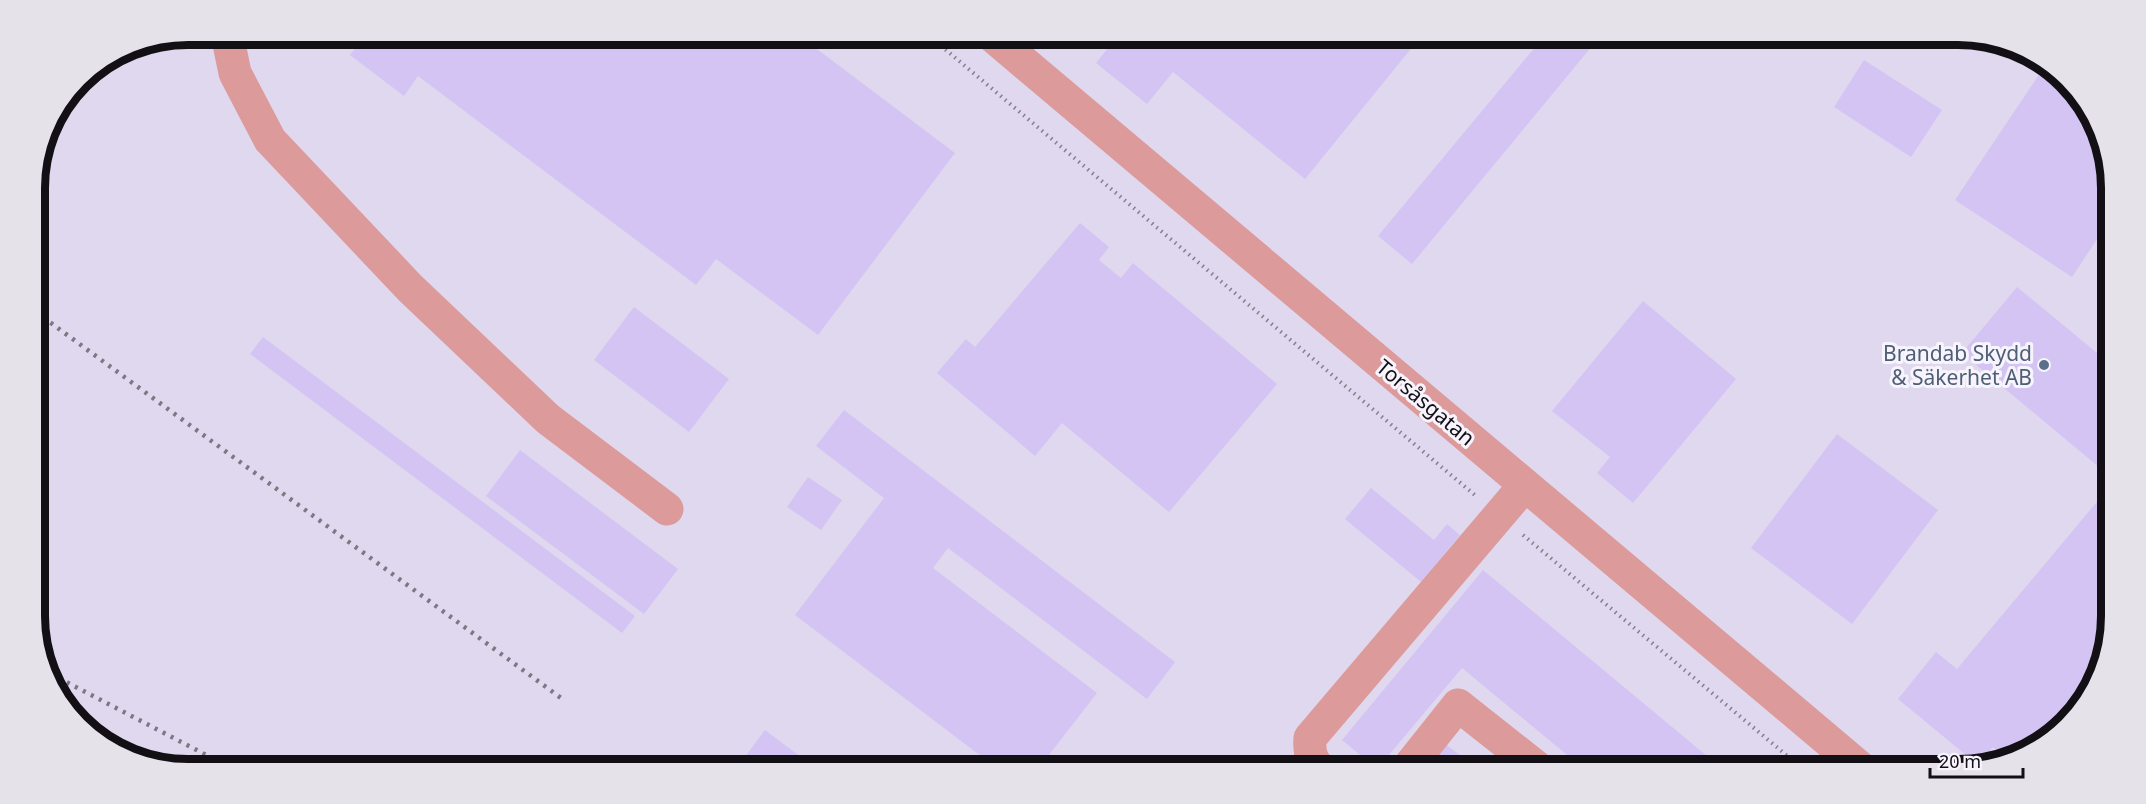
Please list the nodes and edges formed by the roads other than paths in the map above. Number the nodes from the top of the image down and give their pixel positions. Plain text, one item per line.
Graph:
1 (229, 45) edge
2 (1003, 45) edge
3 (1525, 485) junction
4 (667, 508) dead end
5 (1314, 759) edge
6 (1415, 759) edge
7 (1526, 759) edge
8 (1851, 759) edge

1 - 4 street
2 - 3 street, Torsåsgatan
3 - 5 street
3 - 8 street, Torsåsgatan
6 - 7 street

